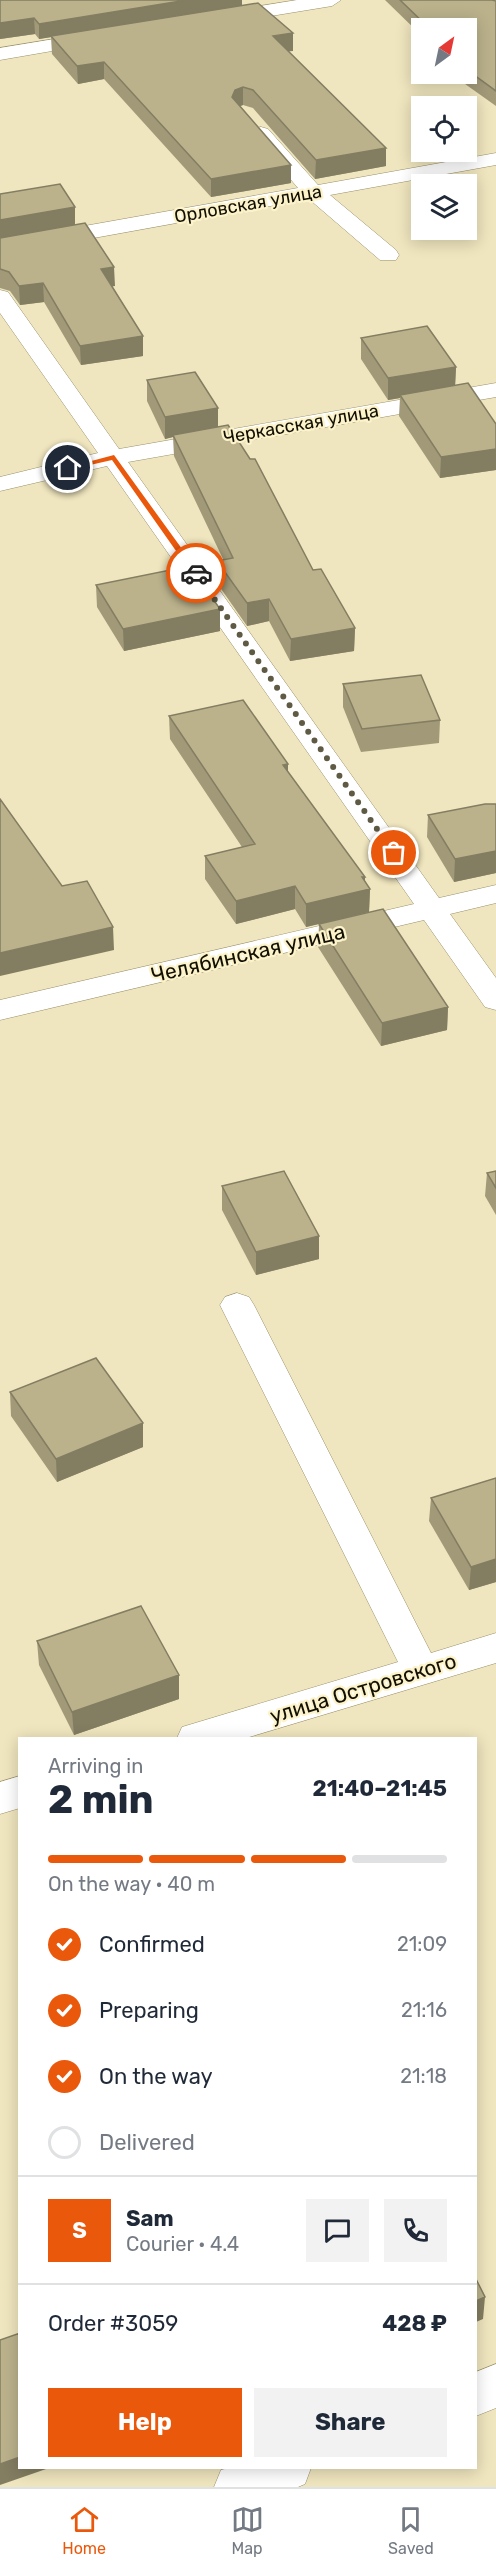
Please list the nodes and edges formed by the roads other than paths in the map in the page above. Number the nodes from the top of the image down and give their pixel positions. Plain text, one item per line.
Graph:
1 (332, 0) edge
2 (206, 20) edge
3 (115, 35) edge
4 (0, 54) edge
5 (244, 113) edge
6 (496, 159) edge
7 (313, 192) junction
8 (0, 248) edge
9 (388, 255) dead end
10 (0, 297) edge
11 (496, 390) edge
12 (114, 457) junction
13 (0, 484) edge
14 (496, 894) edge
15 (434, 910) junction
16 (496, 1000) edge
17 (0, 1010) edge
18 (237, 1305) dead end
19 (496, 1648) edge
20 (421, 1671) junction
21 (199, 1737) edge
22 (18, 1793) edge
23 (0, 1798) edge
24 (496, 2386) edge
25 (477, 2394) edge
26 (285, 2469) edge
27 (238, 2487) edge

1 - 2 street
3 - 4 street
5 - 7 street
6 - 7 street, Орловская улица
7 - 8 street, Орловская улица
7 - 9 street
10 - 12 street
11 - 12 street, Черкасская улица
12 - 13 street, Черкасская улица
12 - 15 street
14 - 15 street, Челябинская улица
15 - 16 street
15 - 17 street, Челябинская улица
18 - 20 street
19 - 20 street, улица Островского
20 - 21 street, улица Островского
22 - 23 street
24 - 25 street
26 - 27 street

